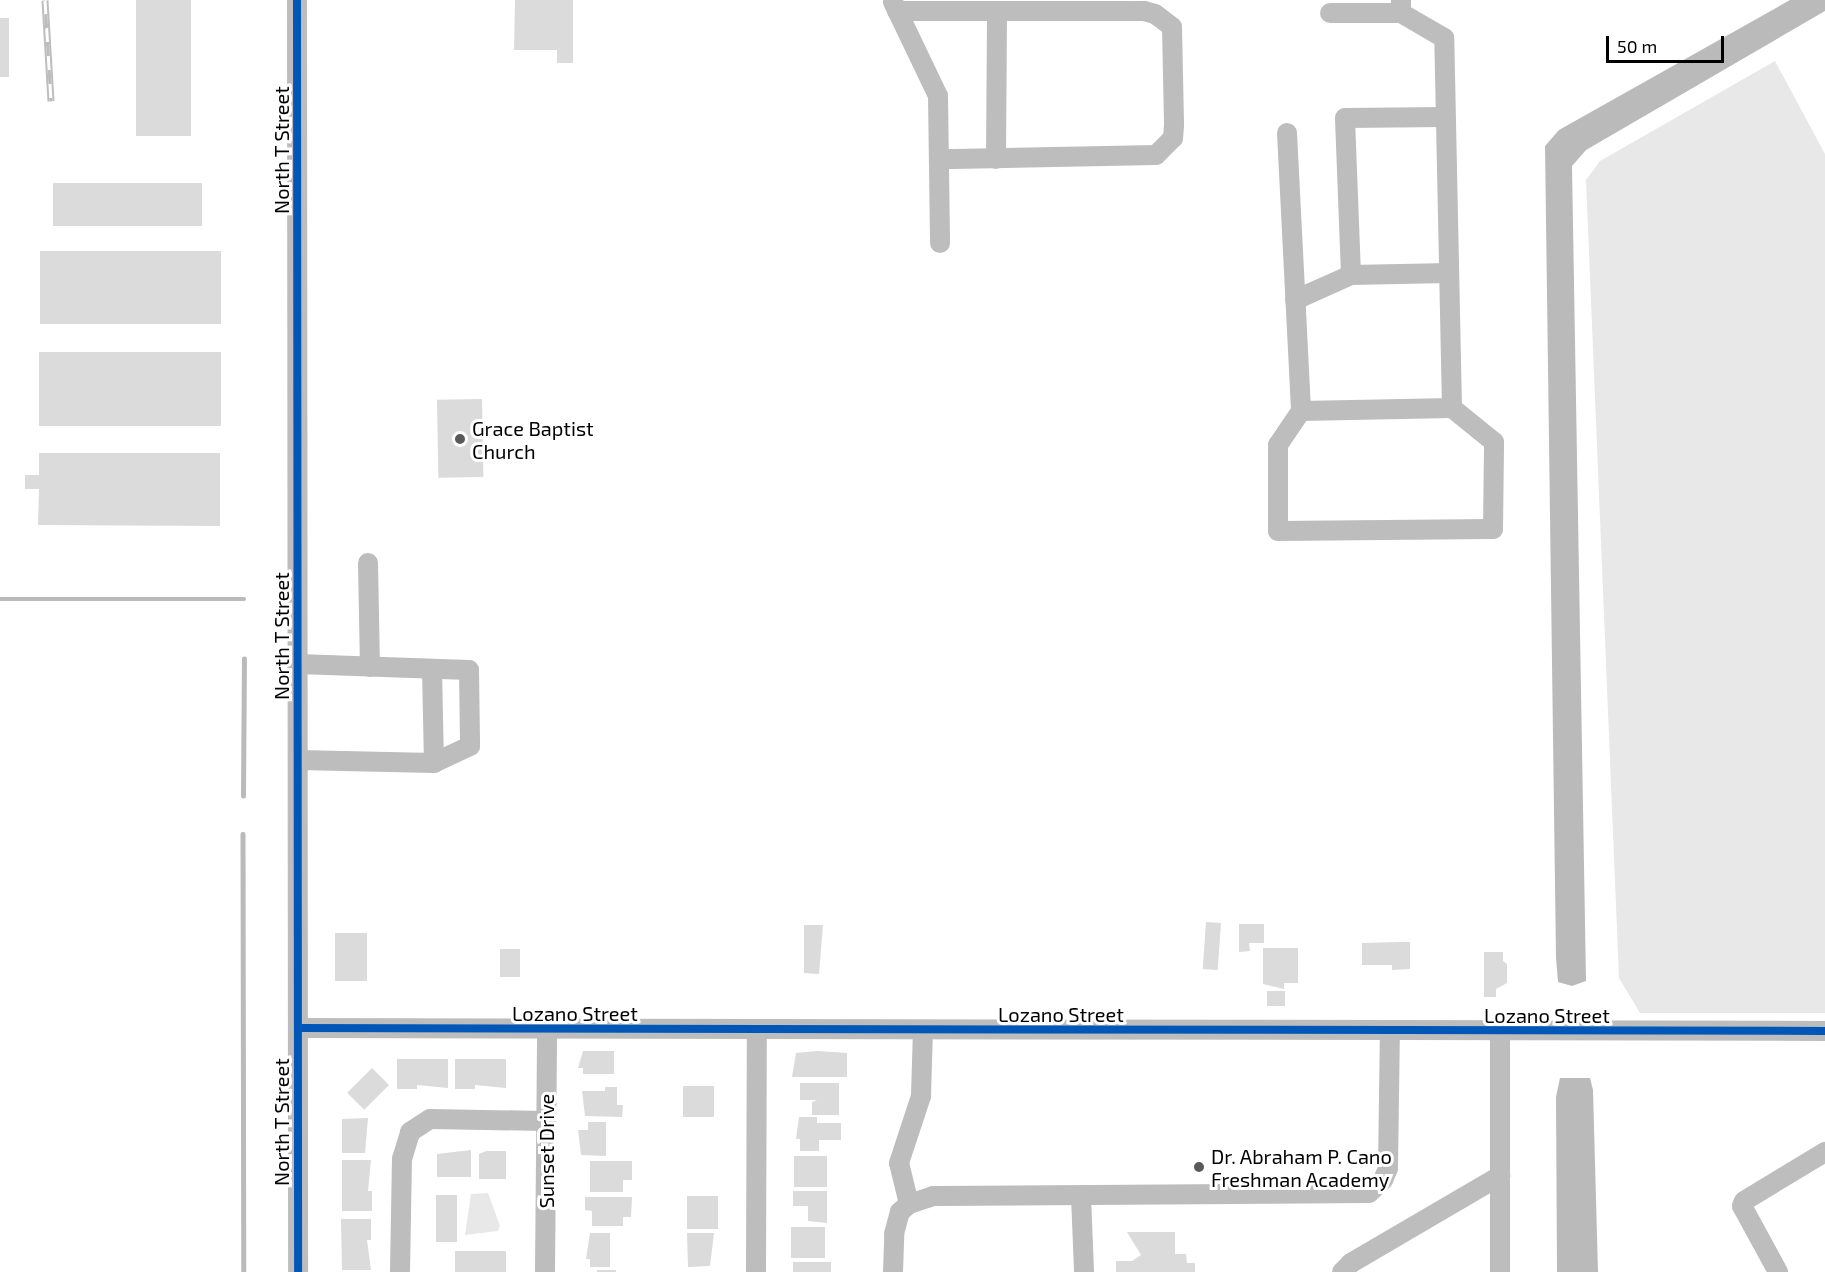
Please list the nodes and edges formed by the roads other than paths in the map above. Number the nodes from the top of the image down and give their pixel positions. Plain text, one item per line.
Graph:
1 (297, 0) edge
2 (894, 6) edge
3 (1401, 7) edge
4 (997, 11) junction
5 (1330, 13) dead end
6 (1446, 117) junction
7 (1287, 133) dead end
8 (940, 159) junction
9 (996, 159) junction
10 (940, 243) dead end
11 (1449, 273) junction
12 (1352, 275) junction
13 (1295, 300) junction
14 (1452, 408) junction
15 (1301, 411) junction
16 (368, 563) dead end
17 (298, 664) junction
18 (370, 667) junction
19 (432, 669) junction
20 (298, 760) junction
21 (434, 763) junction
22 (298, 1028) junction
23 (547, 1029) junction
24 (757, 1030) junction
25 (923, 1030) junction
26 (1825, 1030) edge
27 (1390, 1032) junction
28 (1500, 1032) junction
29 (545, 1120) junction
30 (1825, 1152) edge
31 (1500, 1176) junction
32 (1082, 1196) junction
33 (909, 1204) junction
34 (298, 1272) edge
35 (400, 1272) edge
36 (545, 1272) edge
37 (756, 1272) edge
38 (893, 1272) edge
39 (1084, 1272) edge
40 (1342, 1272) edge
41 (1500, 1272) edge
42 (1778, 1272) edge

1 - 17 street, North T Street
2 - 4 street
2 - 8 street
3 - 5 street
3 - 6 street
4 - 9 street
4 - 9 street
6 - 11 street
6 - 12 street
7 - 13 street
8 - 9 street
8 - 10 street
11 - 12 street
11 - 14 street
12 - 13 street
13 - 15 street
14 - 15 street
14 - 15 street
16 - 18 street
17 - 18 street
17 - 20 street, North T Street
18 - 19 street
19 - 21 street
19 - 21 street
20 - 21 street
20 - 22 street, North T Street
22 - 23 street, Lozano Street
22 - 34 street, North T Street
23 - 24 street, Lozano Street
23 - 29 street, Sunset Drive
24 - 25 street, Lozano Street
24 - 37 street
25 - 27 street, Lozano Street
25 - 33 street
26 - 28 street, Lozano Street
27 - 28 street, Lozano Street
27 - 32 street
28 - 31 street
29 - 35 street
29 - 36 street, Sunset Drive
30 - 42 street
31 - 40 street
31 - 41 street
32 - 33 street
32 - 39 street
33 - 38 street

